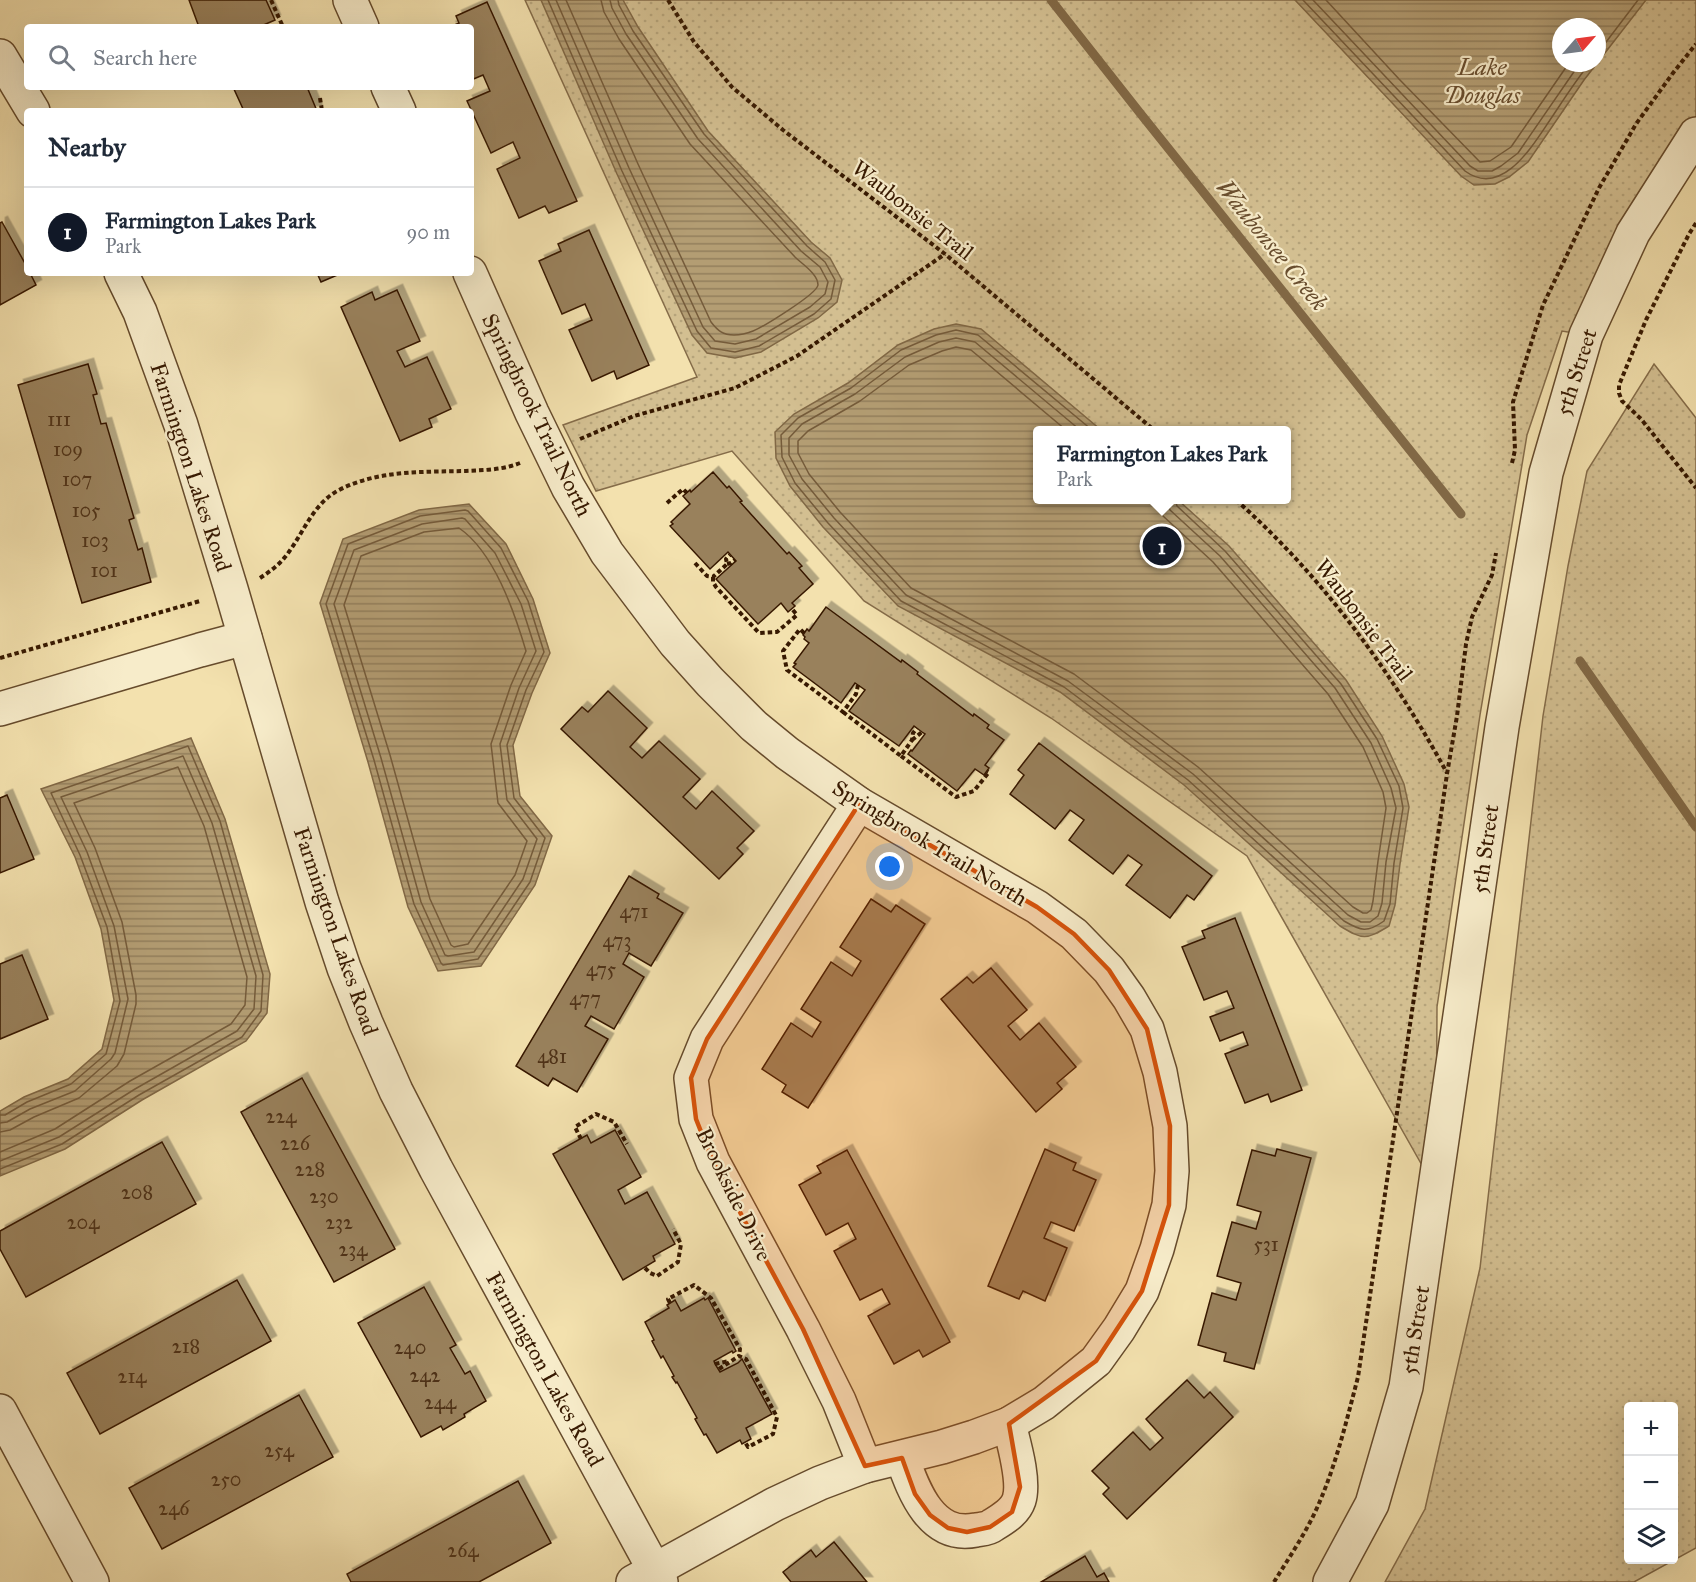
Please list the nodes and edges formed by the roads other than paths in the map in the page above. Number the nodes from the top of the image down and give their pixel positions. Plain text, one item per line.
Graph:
1 (350, 0) edge
2 (361, 24) edge
3 (0, 56) edge
4 (389, 90) edge
5 (31, 108) edge
6 (398, 108) edge
7 (1696, 134) edge
8 (122, 276) edge
9 (471, 276) edge
10 (245, 638) junction
11 (0, 709) edge
12 (859, 804) junction
13 (0, 1411) edge
14 (1009, 1424) junction
15 (902, 1458) junction
16 (865, 1466) junction
17 (650, 1578) edge
18 (92, 1582) edge
19 (1330, 1582) edge

1 - 2 street
3 - 5 street
4 - 6 street
7 - 19 street, 5th Street
8 - 10 street, Farmington Lakes Road
9 - 12 street, Springbrook Trail North
10 - 11 street
10 - 17 street, Farmington Lakes Road
12 - 14 street, Springbrook Trail North
12 - 16 street, Brookside Drive
13 - 18 street
14 - 15 street, Springbrook Trail North
14 - 15 street
15 - 16 street, Springbrook Trail North
16 - 17 street, Springbrook Trail North

